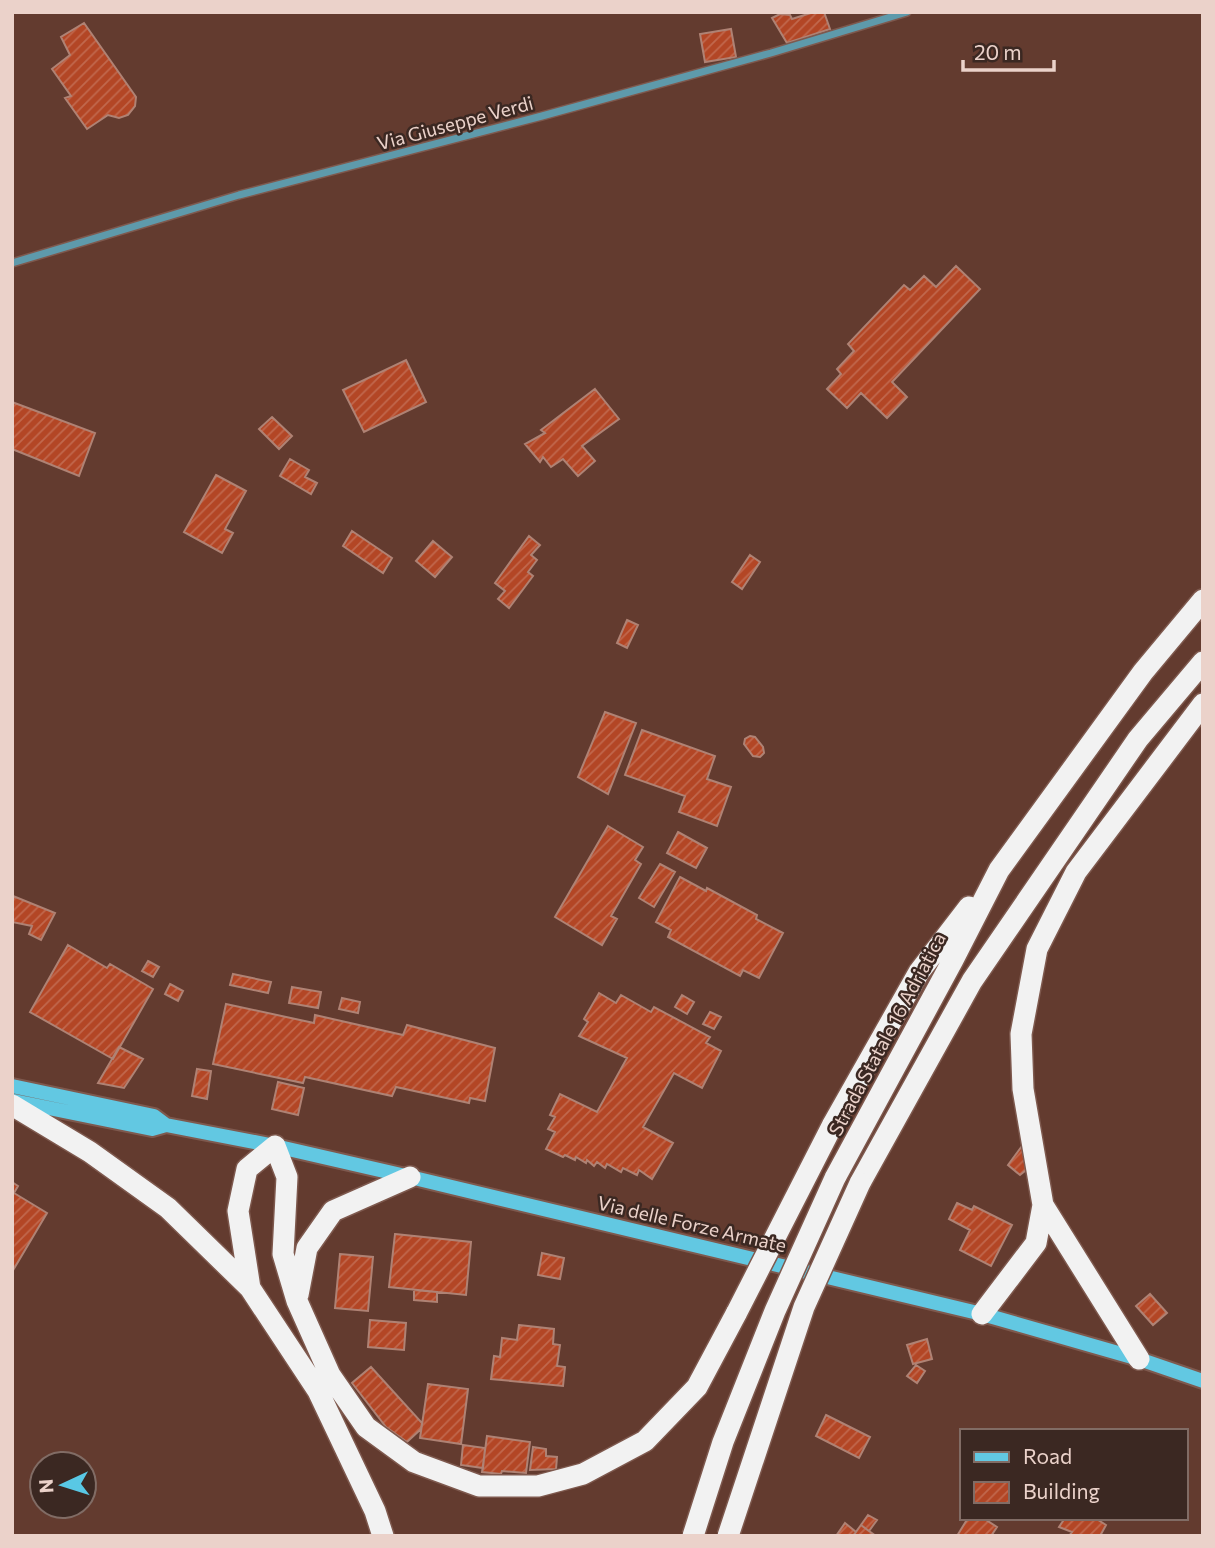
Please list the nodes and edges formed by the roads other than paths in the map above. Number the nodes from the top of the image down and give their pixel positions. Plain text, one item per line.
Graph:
1 (907, 12) edge
2 (12, 263) edge
3 (1203, 600) edge
4 (1203, 662) edge
5 (1203, 704) edge
6 (999, 870) junction
7 (12, 1086) edge
8 (12, 1103) edge
9 (166, 1125) junction
10 (275, 1146) junction
11 (410, 1177) junction
12 (1043, 1205) junction
13 (250, 1287) junction
14 (296, 1301) junction
15 (982, 1314) junction
16 (1139, 1359) junction
17 (1203, 1381) edge
18 (383, 1536) edge
19 (694, 1536) edge
20 (728, 1536) edge

1 - 2 street, Via Giuseppe Verdi
3 - 6 highway, Strada Statale 16 Adriatica
4 - 20 highway, bridge
5 - 12 highway
6 - 14 highway, bridge
6 - 19 highway, Strada Statale 16 Adriatica, bridge
7 - 9 main road, Via delle Forze Armate
8 - 9 main road, Via delle Forze Armate
8 - 13 highway
9 - 10 main road, Via delle Forze Armate
10 - 11 main road, Via delle Forze Armate
10 - 13 highway
10 - 14 highway
11 - 14 highway
11 - 15 main road, Via delle Forze Armate
12 - 15 highway
12 - 16 highway
13 - 18 highway
15 - 16 main road, Via delle Forze Armate
16 - 17 main road, Via delle Forze Armate

